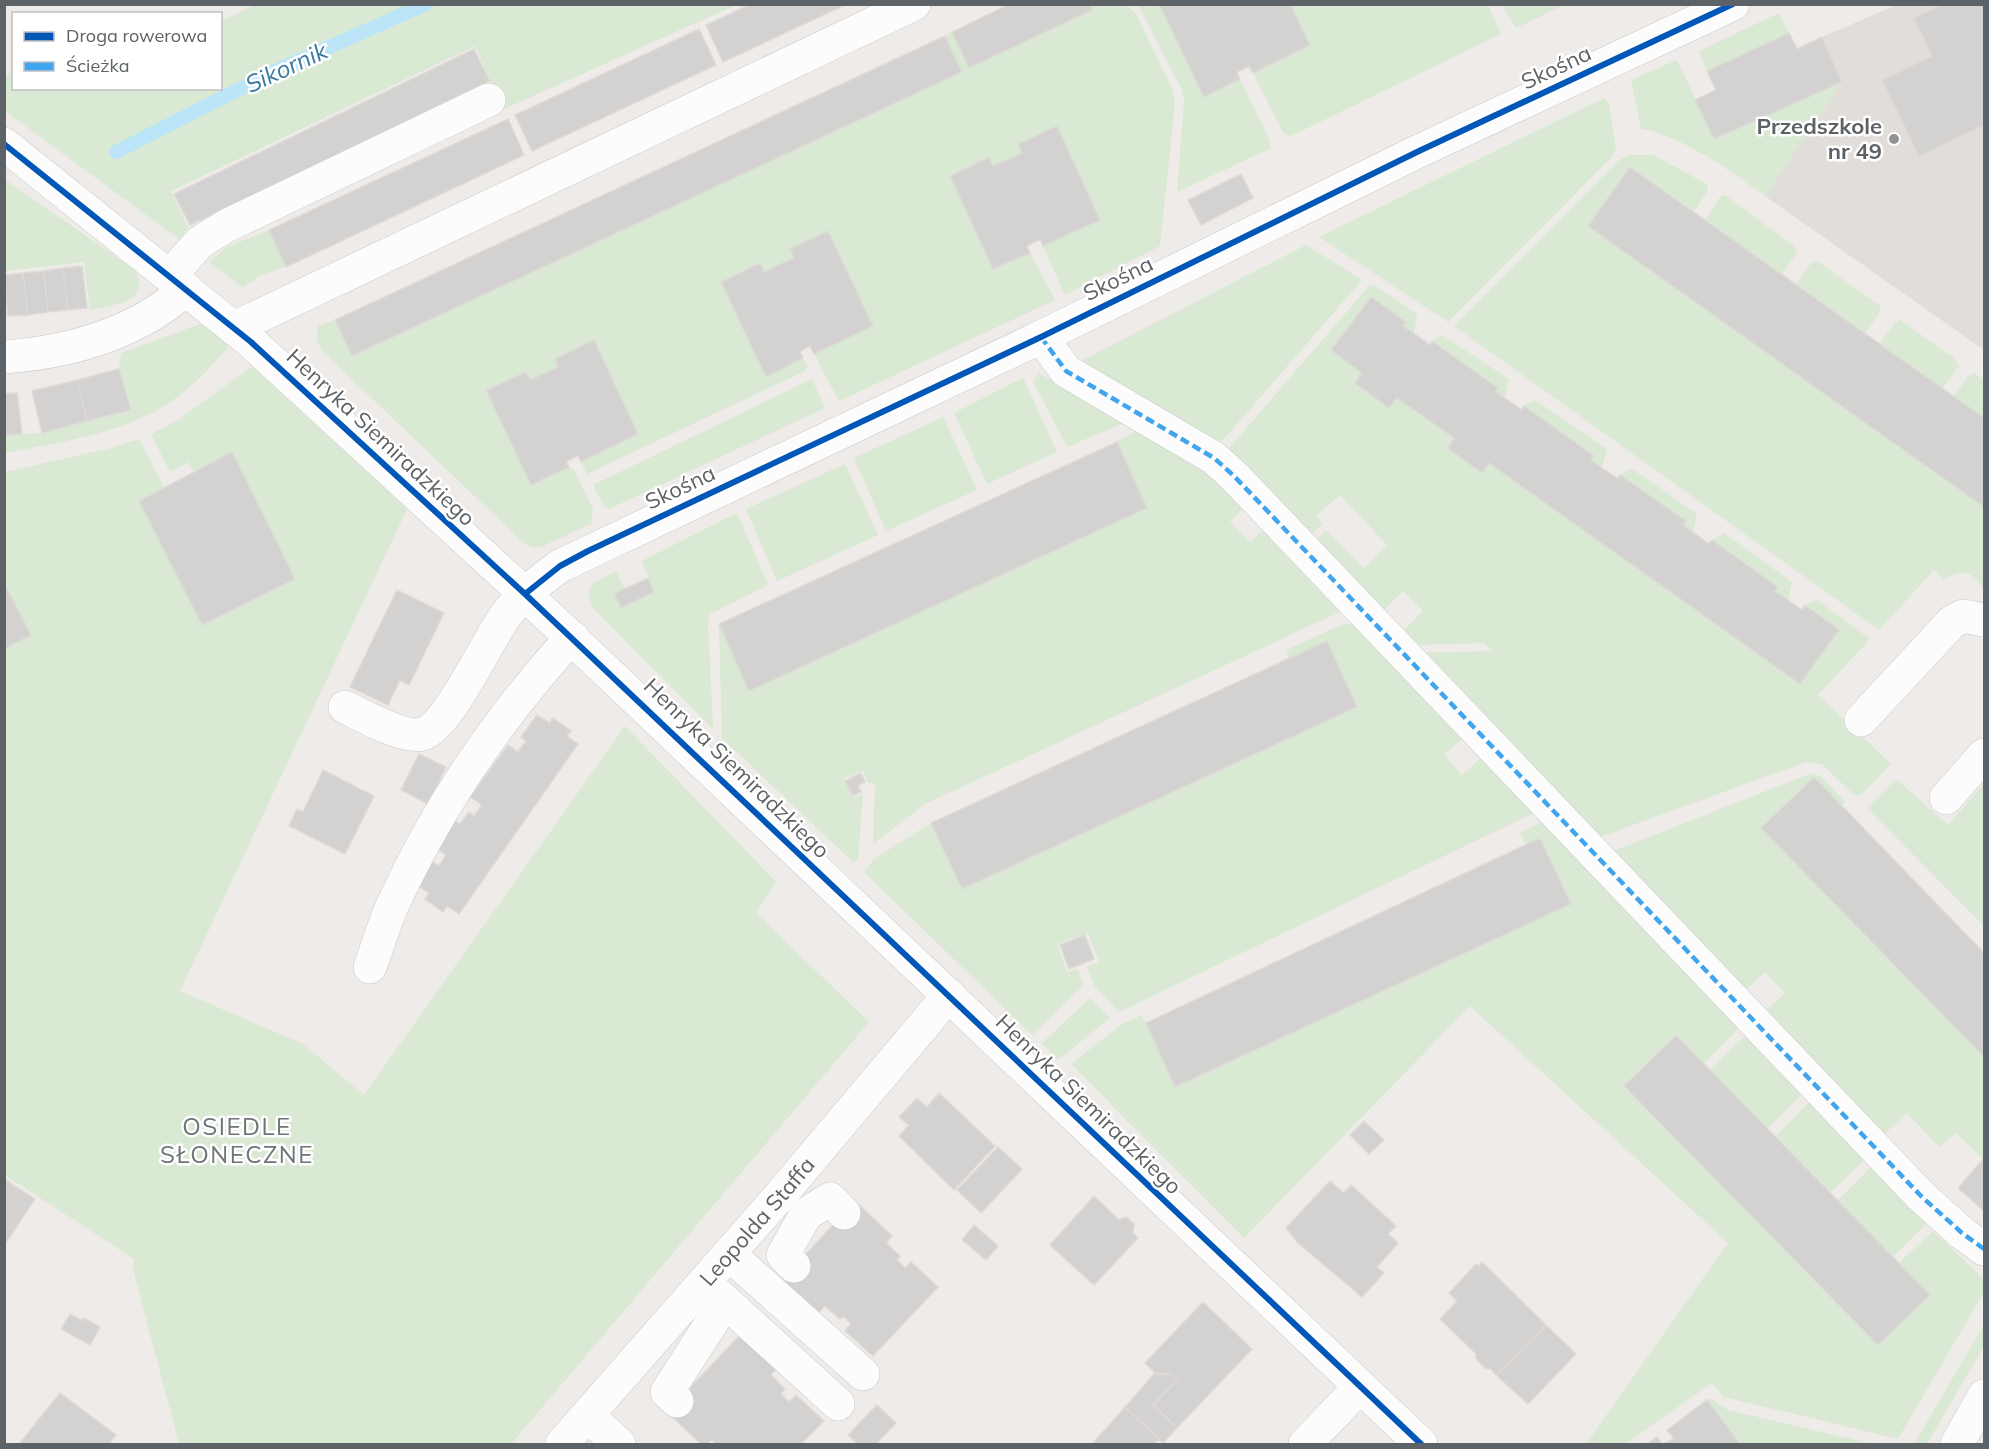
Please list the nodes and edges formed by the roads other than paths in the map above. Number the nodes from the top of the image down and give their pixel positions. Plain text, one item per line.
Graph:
1 (914, 4) edge
2 (1733, 4) edge
3 (489, 100) dead end
4 (4, 144) edge
5 (178, 282) junction
6 (234, 328) junction
7 (1041, 337) junction
8 (4, 357) edge
9 (525, 594) junction
10 (1984, 620) edge
11 (572, 637) junction
12 (345, 707) dead end
13 (1861, 720) dead end
14 (1984, 755) edge
15 (1946, 798) dead end
16 (370, 967) dead end
17 (950, 995) junction
18 (783, 1192) junction
19 (812, 1235) dead end
20 (1984, 1249) edge
21 (729, 1254) junction
22 (704, 1345) junction
23 (863, 1374) dead end
24 (1360, 1387) junction
25 (1984, 1396) edge
26 (838, 1404) dead end
27 (588, 1416) junction
28 (1970, 1435) edge
29 (562, 1444) edge
30 (619, 1444) edge
31 (1305, 1444) edge
32 (1421, 1444) edge

1 - 6 street
2 - 7 street, Skośna
3 - 5 street
4 - 5 street, Henryka Siemiradzkiego
5 - 6 street, Henryka Siemiradzkiego
5 - 8 street
6 - 9 street, Henryka Siemiradzkiego
7 - 9 street, Skośna
7 - 20 street
9 - 11 street, Henryka Siemiradzkiego
9 - 12 street, Skośna
10 - 13 street
11 - 16 street
11 - 17 street, Henryka Siemiradzkiego
14 - 15 street
17 - 18 street, Leopolda Staffa
17 - 24 street, Henryka Siemiradzkiego
18 - 19 street
18 - 21 street, Leopolda Staffa
21 - 22 street, Leopolda Staffa
21 - 23 street
22 - 26 street
22 - 27 street, Leopolda Staffa
24 - 31 street
24 - 32 street, Henryka Siemiradzkiego
25 - 28 street
27 - 29 street, Leopolda Staffa
27 - 30 street

